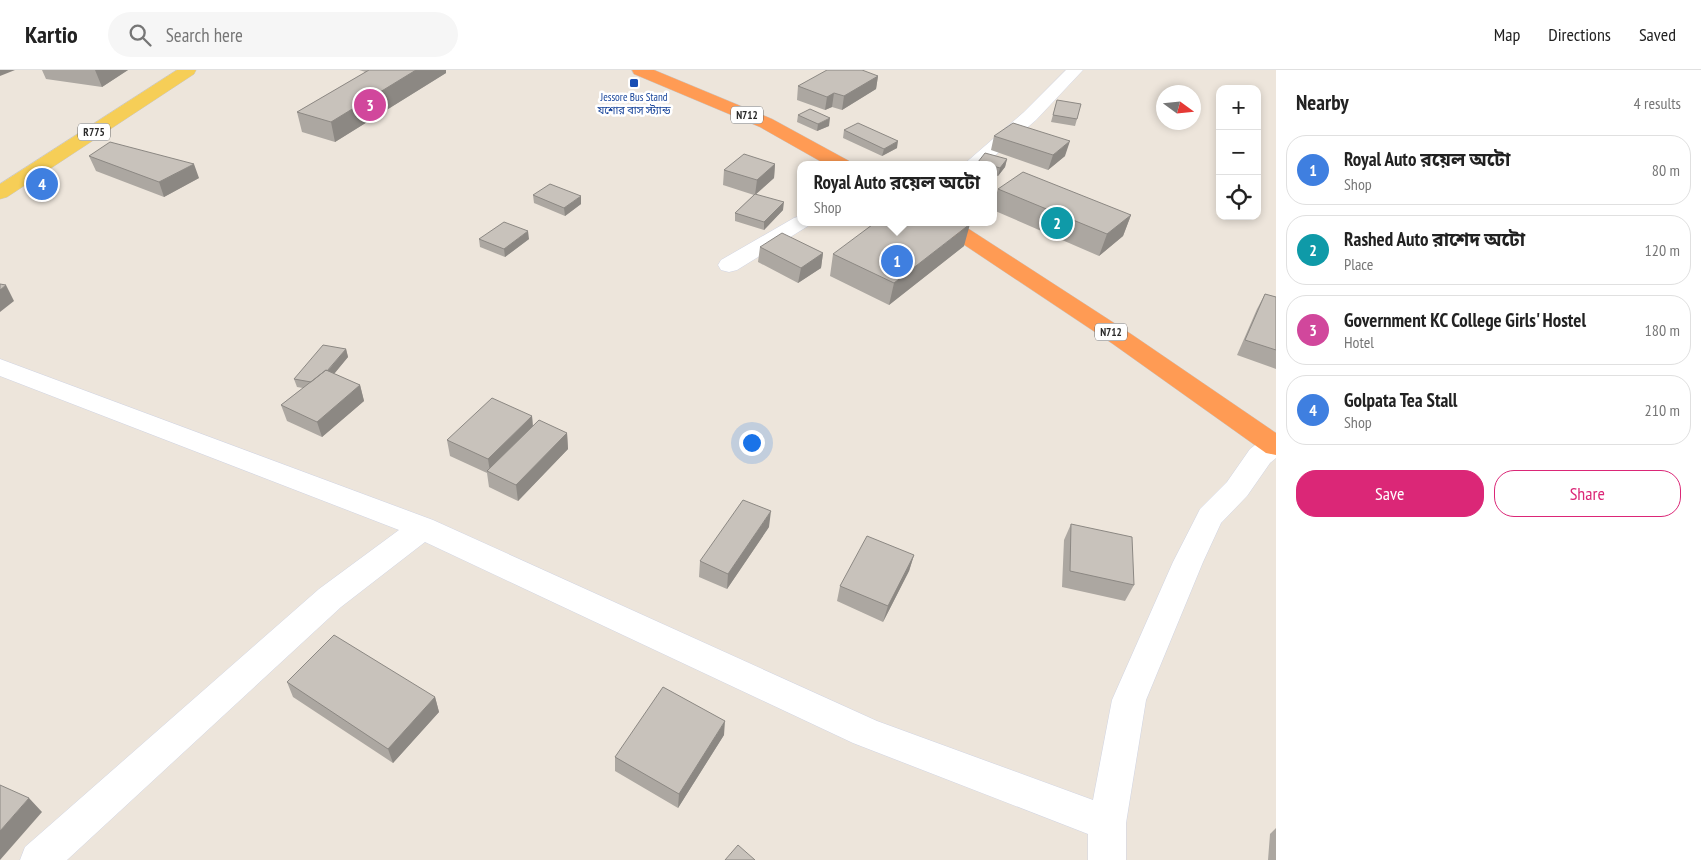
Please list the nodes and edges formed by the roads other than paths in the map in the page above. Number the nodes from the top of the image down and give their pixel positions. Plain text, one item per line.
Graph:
1 (163, 70) edge
2 (188, 70) edge
3 (631, 70) edge
4 (1075, 70) edge
5 (644, 72) edge
6 (835, 161) edge
7 (977, 161) edge
8 (0, 174) edge
9 (0, 193) edge
10 (797, 224) edge
11 (949, 226) edge
12 (729, 266) dead end
13 (0, 367) edge
14 (1275, 445) edge
15 (423, 528) junction
16 (1107, 823) junction
17 (40, 860) edge
18 (1107, 860) edge

1 - 8 main road, R775
2 - 9 main road, R775
3 - 5 highway, N712
4 - 7 street
5 - 6 highway, N712
10 - 12 street
11 - 14 highway, N712
13 - 15 street
14 - 16 street
15 - 16 street
15 - 17 street
16 - 18 street

